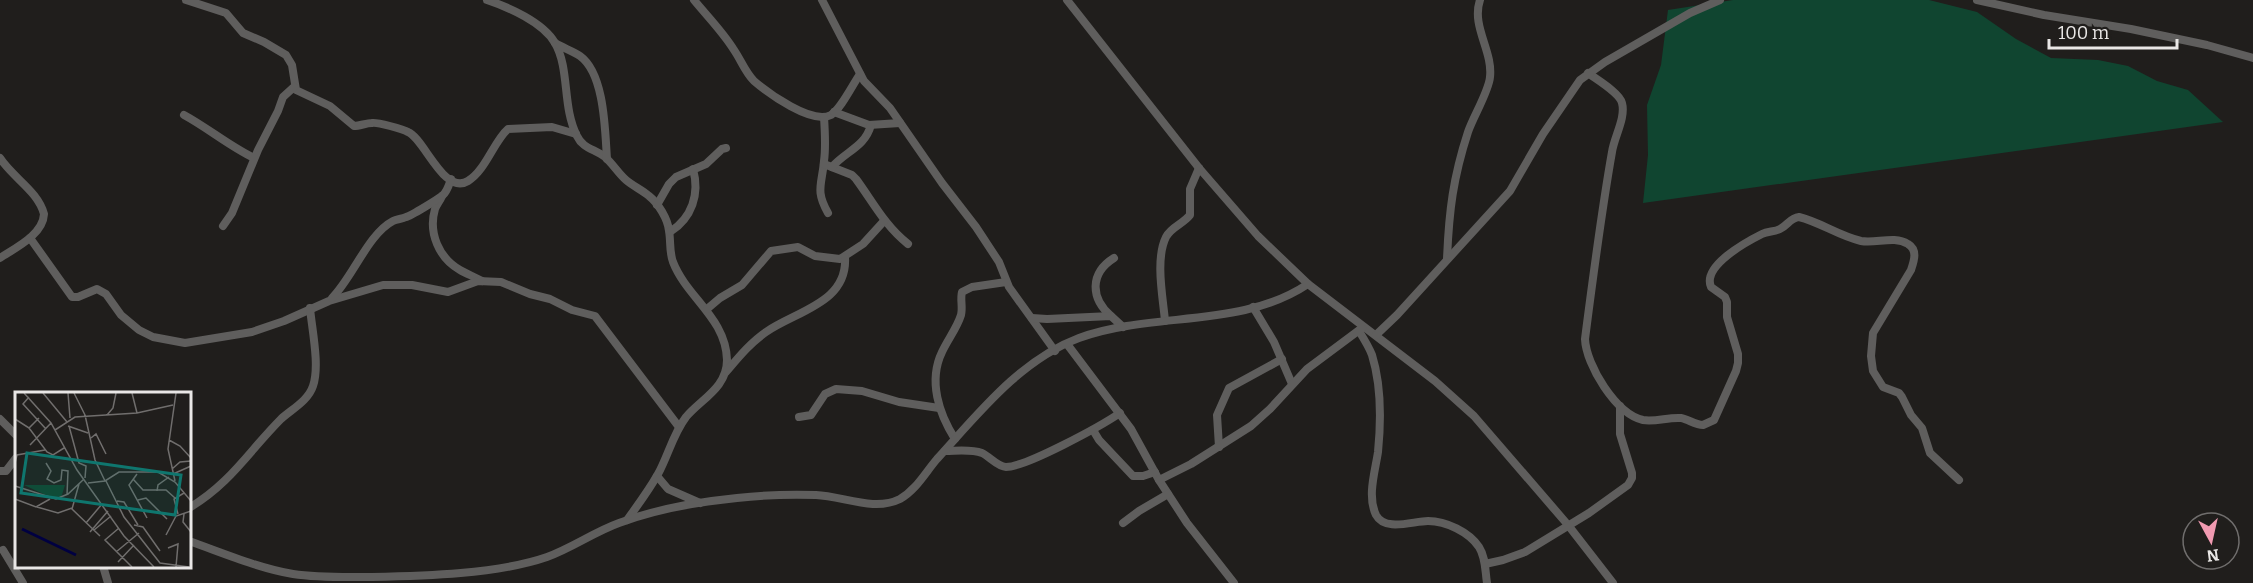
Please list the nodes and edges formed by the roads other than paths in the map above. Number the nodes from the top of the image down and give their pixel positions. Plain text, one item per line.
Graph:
1 (186, 0) edge
2 (487, 0) edge
3 (694, 0) edge
4 (822, 0) edge
5 (833, 0) edge
6 (1480, 0) edge
7 (1720, 0) edge
8 (1977, 0) edge
9 (1071, 1) edge
10 (827, 9) junction
11 (555, 43) junction
12 (2253, 58) edge
13 (1588, 73) junction
14 (860, 74) junction
15 (294, 87) junction
16 (834, 112) junction
17 (184, 115) dead end
18 (824, 117) junction
19 (900, 123) junction
20 (871, 125) junction
21 (576, 134) junction
22 (726, 148) dead end
23 (0, 158) edge
24 (254, 158) junction
25 (607, 159) junction
26 (828, 166) junction
27 (1199, 168) junction
28 (693, 169) junction
29 (451, 179) junction
30 (442, 196) junction
31 (657, 205) junction
32 (828, 213) dead end
33 (884, 221) junction
34 (223, 226) dead end
35 (670, 232) junction
36 (30, 238) junction
37 (908, 244) dead end
38 (844, 257) junction
39 (0, 258) edge
40 (1114, 258) dead end
41 (1447, 259) junction
42 (482, 281) junction
43 (1006, 282) junction
44 (1308, 284) junction
45 (329, 301) junction
46 (1253, 307) junction
47 (310, 308) junction
48 (707, 309) junction
49 (1111, 316) junction
50 (1032, 318) junction
51 (1165, 321) junction
52 (1123, 327) junction
53 (1362, 328) junction
54 (1376, 335) junction
55 (1067, 344) junction
56 (1055, 351) junction
57 (1282, 359) junction
58 (726, 372) junction
59 (1292, 384) junction
60 (1620, 406) junction
61 (939, 408) junction
62 (1120, 413) junction
63 (1630, 414) junction
64 (799, 417) dead end
65 (0, 419) edge
66 (1620, 421) junction
67 (679, 427) junction
68 (1093, 430) junction
69 (15, 434) edge
70 (955, 440) junction
71 (1219, 447) junction
72 (945, 451) junction
73 (15, 459) edge
74 (0, 471) edge
75 (657, 476) junction
76 (1157, 476) junction
77 (1959, 480) dead end
78 (1168, 494) junction
79 (700, 503) junction
80 (190, 507) edge
81 (627, 520) junction
82 (1123, 523) dead end
83 (1568, 525) junction
84 (190, 541) edge
85 (3, 550) dead end
86 (1485, 564) junction
87 (103, 568) edge
88 (23, 583) edge
89 (108, 583) edge
90 (1234, 583) edge
91 (1487, 583) edge
92 (1612, 583) edge

1 - 15 street
2 - 11 street
3 - 18 street
4 - 10 street
5 - 10 street
6 - 41 street
7 - 13 street
8 - 12 street
9 - 27 street
10 - 14 street
11 - 21 street
11 - 25 street
13 - 41 street
13 - 60 street
14 - 16 street
14 - 19 street
15 - 24 street
15 - 29 street
16 - 18 street
16 - 20 street
17 - 24 street
18 - 26 street
19 - 20 street
19 - 43 street
20 - 26 street
21 - 25 street
21 - 29 street
22 - 28 street
23 - 36 street
24 - 34 street
25 - 31 street
26 - 32 street
26 - 33 street
27 - 44 street
27 - 51 street
28 - 31 street
28 - 35 street
29 - 30 street
30 - 42 street
30 - 45 street
31 - 35 street
33 - 37 street
33 - 38 street
35 - 48 street
36 - 39 street
36 - 47 street
38 - 48 street
38 - 58 street
40 - 49 street
41 - 54 street
42 - 45 street
42 - 67 street
43 - 50 street
43 - 61 street
44 - 46 street
44 - 53 street
45 - 47 street
46 - 51 street
46 - 57 street
47 - 80 street
48 - 58 street
49 - 50 street
49 - 52 street
50 - 56 street
51 - 52 street
52 - 55 street
53 - 54 street
53 - 59 street
53 - 86 street
54 - 83 street
55 - 56 street
55 - 62 street
56 - 70 street
57 - 59 street
57 - 71 street
58 - 67 street
59 - 71 street
60 - 63 street
60 - 66 street
61 - 64 street
61 - 70 street
62 - 68 street
62 - 76 street
63 - 66 street
63 - 77 street
65 - 69 street
66 - 83 street
67 - 75 street
68 - 72 street
68 - 76 street
70 - 72 street
71 - 76 street
72 - 79 street
73 - 74 street
75 - 79 street
75 - 81 street
76 - 78 street
78 - 82 street
78 - 90 street
79 - 81 street
81 - 84 street
83 - 86 street
83 - 92 street
85 - 88 street
86 - 91 street
87 - 89 street

